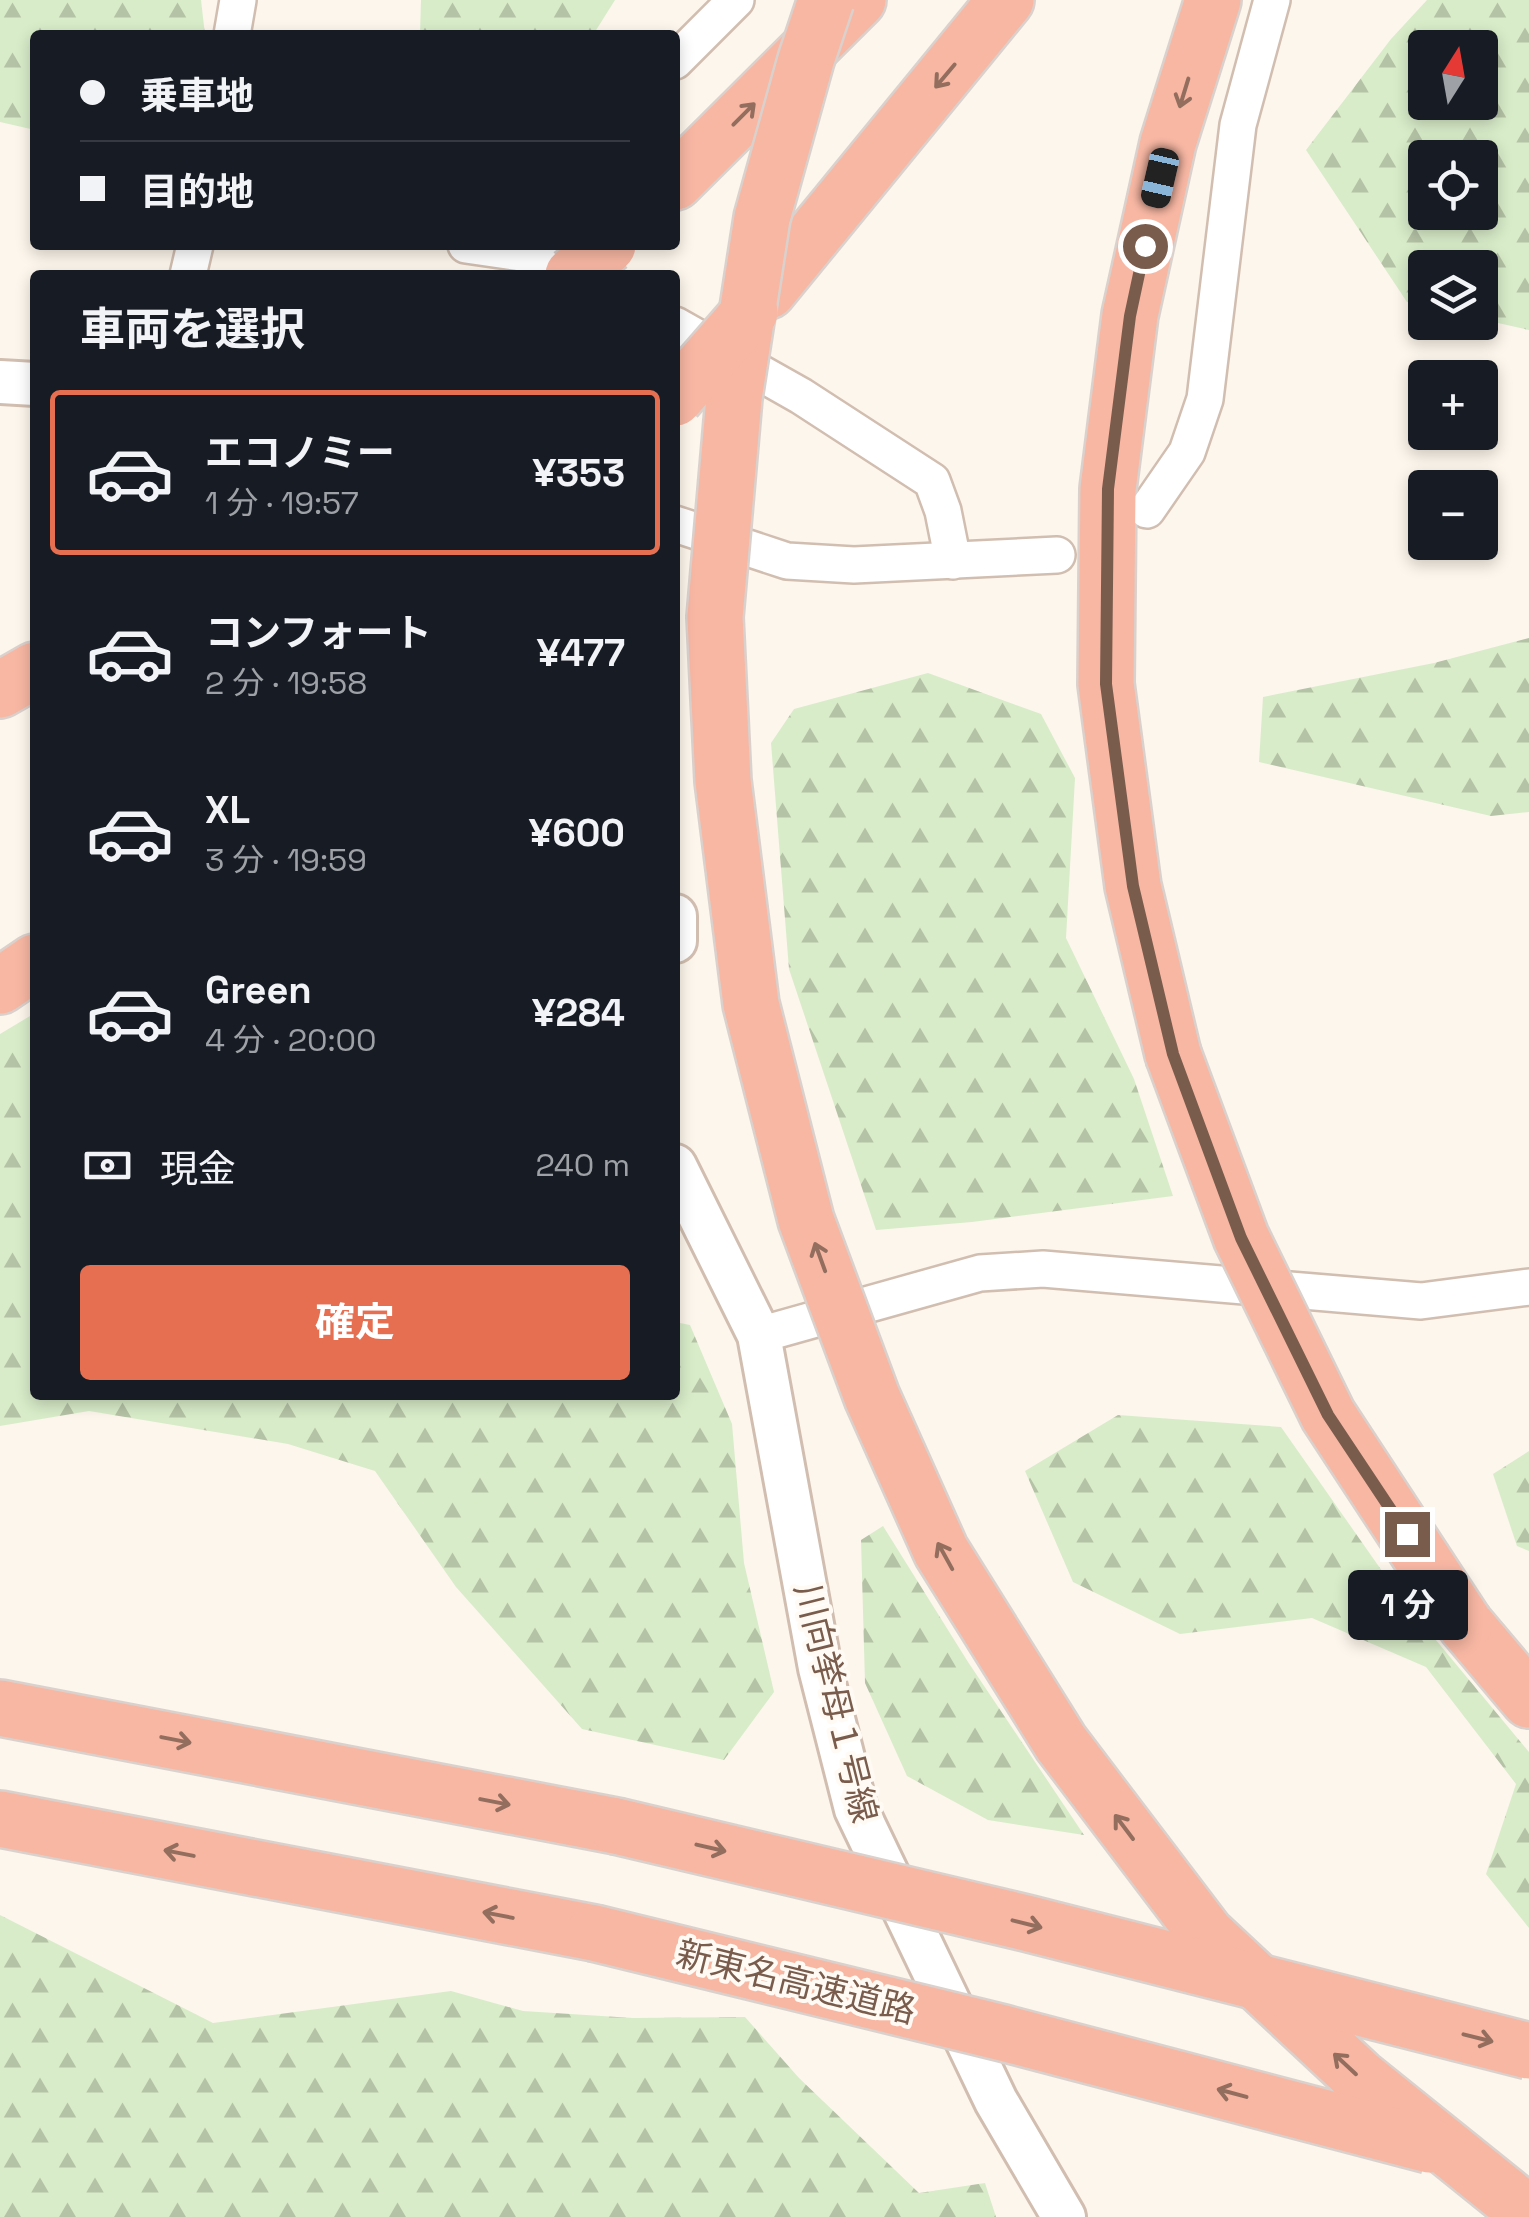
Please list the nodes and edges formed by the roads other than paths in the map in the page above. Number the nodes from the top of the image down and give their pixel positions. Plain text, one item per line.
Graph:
1 (238, 0) edge
2 (736, 0) edge
3 (826, 0) edge
4 (858, 0) edge
5 (1006, 0) edge
6 (1213, 0) edge
7 (1272, 0) edge
8 (233, 30) edge
9 (680, 56) edge
10 (680, 177) edge
11 (494, 250) edge
12 (597, 250) edge
13 (567, 263) edge
14 (680, 328) edge
15 (0, 382) edge
16 (30, 384) edge
17 (680, 392) edge
18 (1148, 510) dead end
19 (680, 526) edge
20 (1057, 555) dead end
21 (953, 560) junction
22 (30, 673) edge
23 (0, 690) edge
24 (30, 965) edge
25 (0, 986) edge
26 (680, 1176) edge
27 (1529, 1287) edge
28 (760, 1335) junction
29 (1529, 1700) edge
30 (0, 1708) edge
31 (0, 1819) edge
32 (1529, 2051) edge
33 (1529, 2171) edge
34 (1529, 2214) edge
35 (1064, 2217) edge

1 - 8 street
2 - 9 street
34 -> 3 highway, bridge
10 -> 4 highway
5 -> 17 highway, bridge
6 -> 29 highway, bridge
7 - 18 street
11 - 13 street
12 - 13 highway, bridge
14 - 21 street
15 - 16 street
19 - 21 street
20 - 21 street
22 - 23 highway
24 - 25 highway
26 - 28 street, 川向挙母１号線
27 - 28 street
28 - 35 street, 川向挙母１号線
30 -> 32 highway, bridge
33 -> 31 highway, 新東名高速道路, bridge

